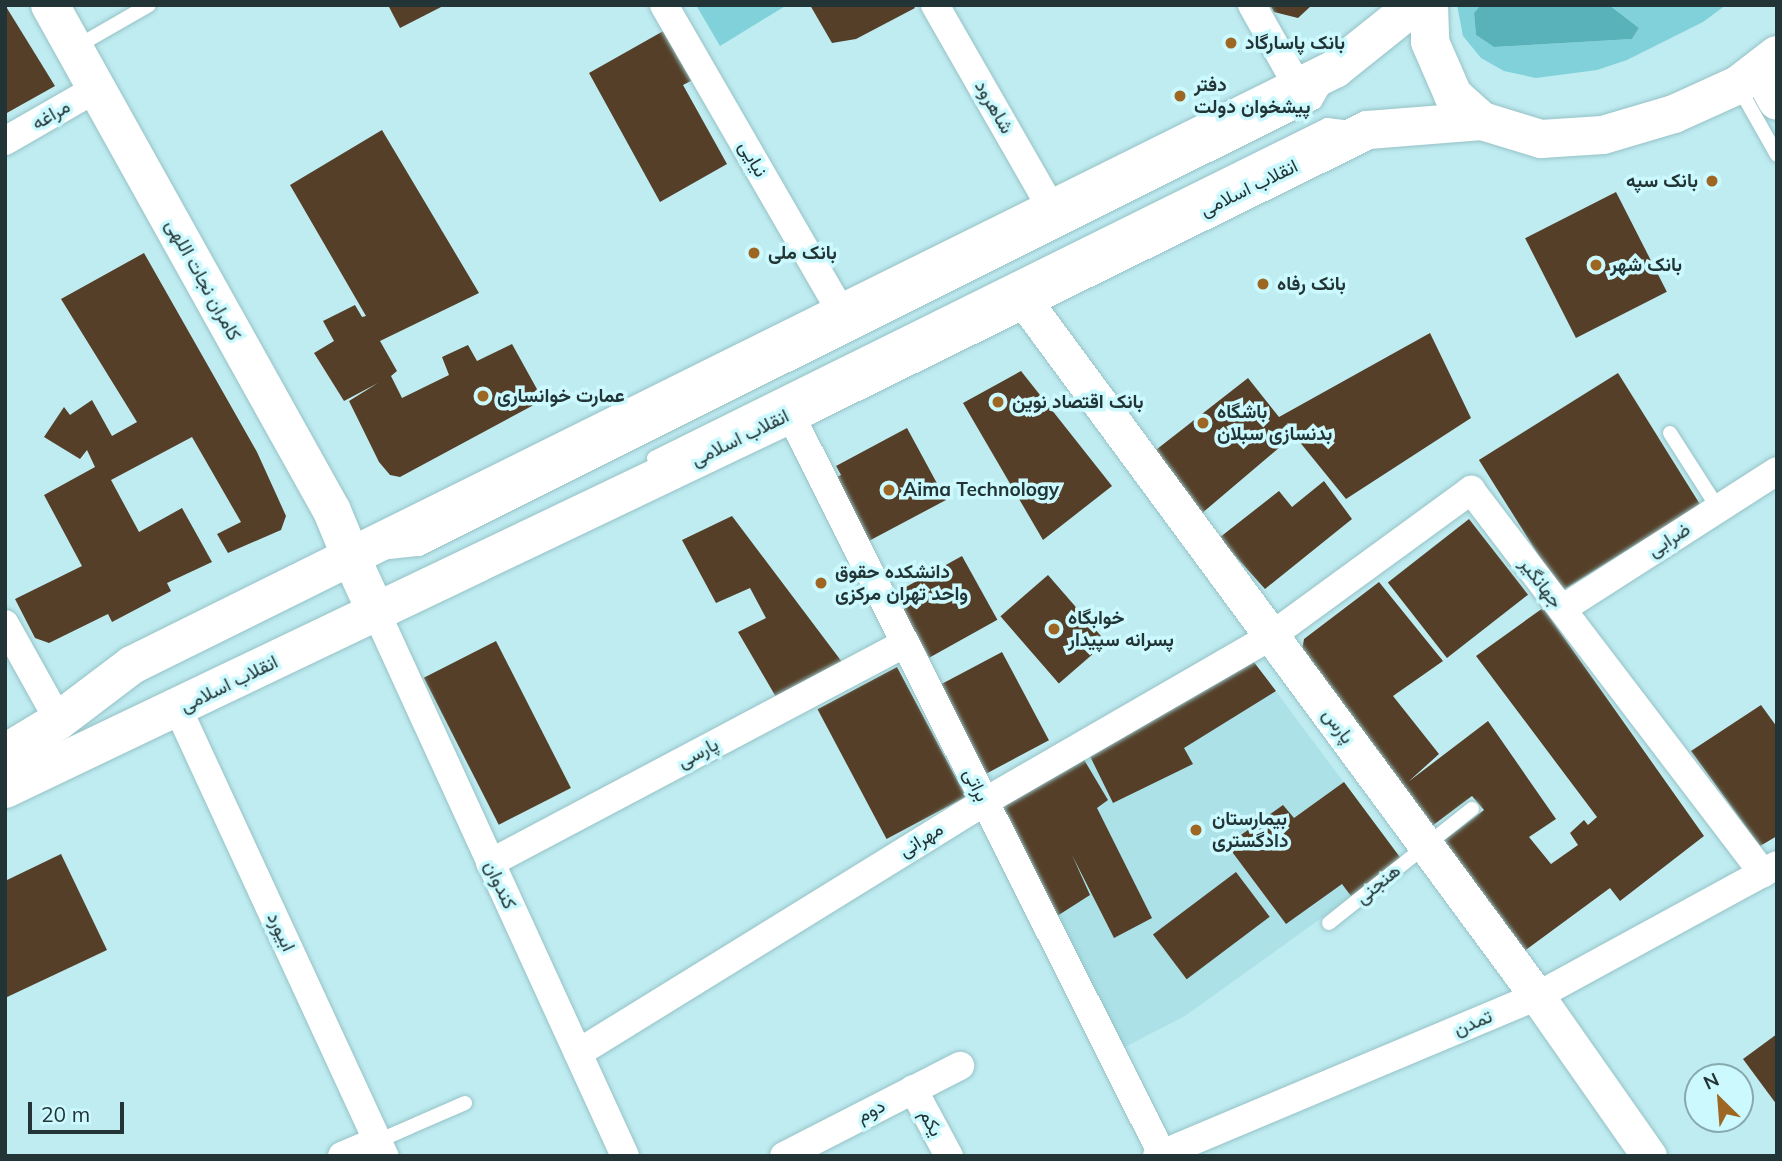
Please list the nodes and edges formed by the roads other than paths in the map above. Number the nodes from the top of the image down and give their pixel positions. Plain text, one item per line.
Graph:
1 (50, 5) edge
2 (149, 5) edge
3 (664, 5) edge
4 (935, 5) edge
5 (1252, 5) edge
6 (1415, 5) edge
7 (1429, 5) edge
8 (75, 48) junction
9 (1335, 69) junction
10 (1763, 78) edge
11 (1298, 87) junction
12 (97, 88) junction
13 (1482, 121) junction
14 (1368, 130) junction
15 (5, 141) edge
16 (1777, 155) edge
17 (1052, 209) junction
18 (1023, 299) junction
19 (842, 313) junction
20 (790, 414) junction
21 (1670, 433) dead end
22 (640, 465) dead end
23 (1777, 471) edge
24 (1718, 508) junction
25 (478, 545) dead end
26 (351, 557) junction
27 (1562, 609) junction
28 (377, 614) junction
29 (5, 624) edge
30 (1270, 636) junction
31 (905, 643) junction
32 (132, 665) junction
33 (49, 703) junction
34 (178, 709) junction
35 (5, 724) edge
36 (5, 753) edge
37 (5, 789) edge
38 (984, 802) junction
39 (1472, 809) dead end
40 (5, 818) edge
41 (1426, 846) junction
42 (490, 863) junction
43 (1770, 869) edge
44 (1329, 923) dead end
45 (1537, 996) junction
46 (578, 1054) junction
47 (960, 1066) dead end
48 (913, 1089) junction
49 (465, 1103) dead end
50 (381, 1148) edge
51 (1161, 1155) edge
52 (342, 1156) edge
53 (625, 1156) edge
54 (784, 1156) edge
55 (949, 1156) edge
56 (1649, 1156) edge

1 - 8 main road, کامران نجات اللهی
2 - 8 lane
3 - 19 street, نیایی
4 - 17 street, شاهرود
5 - 11 street
6 - 9 main road
7 - 13 main road
8 - 12 main road, کامران نجات اللهی
9 - 11 main road
9 - 26 lane
10 - 13 main road
10 - 16 lane
11 - 17 main road
12 - 15 street, مراغه
12 - 26 main road, کامران نجات اللهی
13 - 14 main road, انقلاب اسلامی
14 - 18 main road, انقلاب اسلامی
14 - 22 lane
17 - 19 main road
18 - 20 main road, انقلاب اسلامی
18 - 30 street, پارس
19 - 26 main road
20 - 28 main road, انقلاب اسلامی
20 - 31 street, براتی
21 - 24 lane
23 - 24 street, ضرابی
24 - 27 street, ضرابی
25 - 28 lane
26 - 28 main road, کامران نجات اللهی
26 - 32 main road
27 - 30 street, جهانگیر
27 - 43 street, جهانگیر
28 - 34 main road, انقلاب اسلامی
28 - 42 street, کندوان
29 - 33 street
30 - 38 street, مهرانی
30 - 41 street, پارس
31 - 38 street, براتی
31 - 42 street, پارسی
32 - 33 main road
32 - 36 main road
33 - 35 main road
34 - 37 main road, انقلاب اسلامی
34 - 40 main road
34 - 50 street, ابیورد
38 - 46 street, مهرانی
38 - 51 street, براتی
39 - 41 lane, هنجنی
41 - 44 lane, هنجنی
41 - 45 street, پارس
42 - 46 street, کندوان
43 - 45 street, تمدن
45 - 51 street, تمدن
45 - 56 street, پارس
46 - 53 street, کندوان
47 - 48 street, دوم
48 - 54 street, دوم
48 - 55 street, یکم
49 - 50 lane
50 - 52 street

